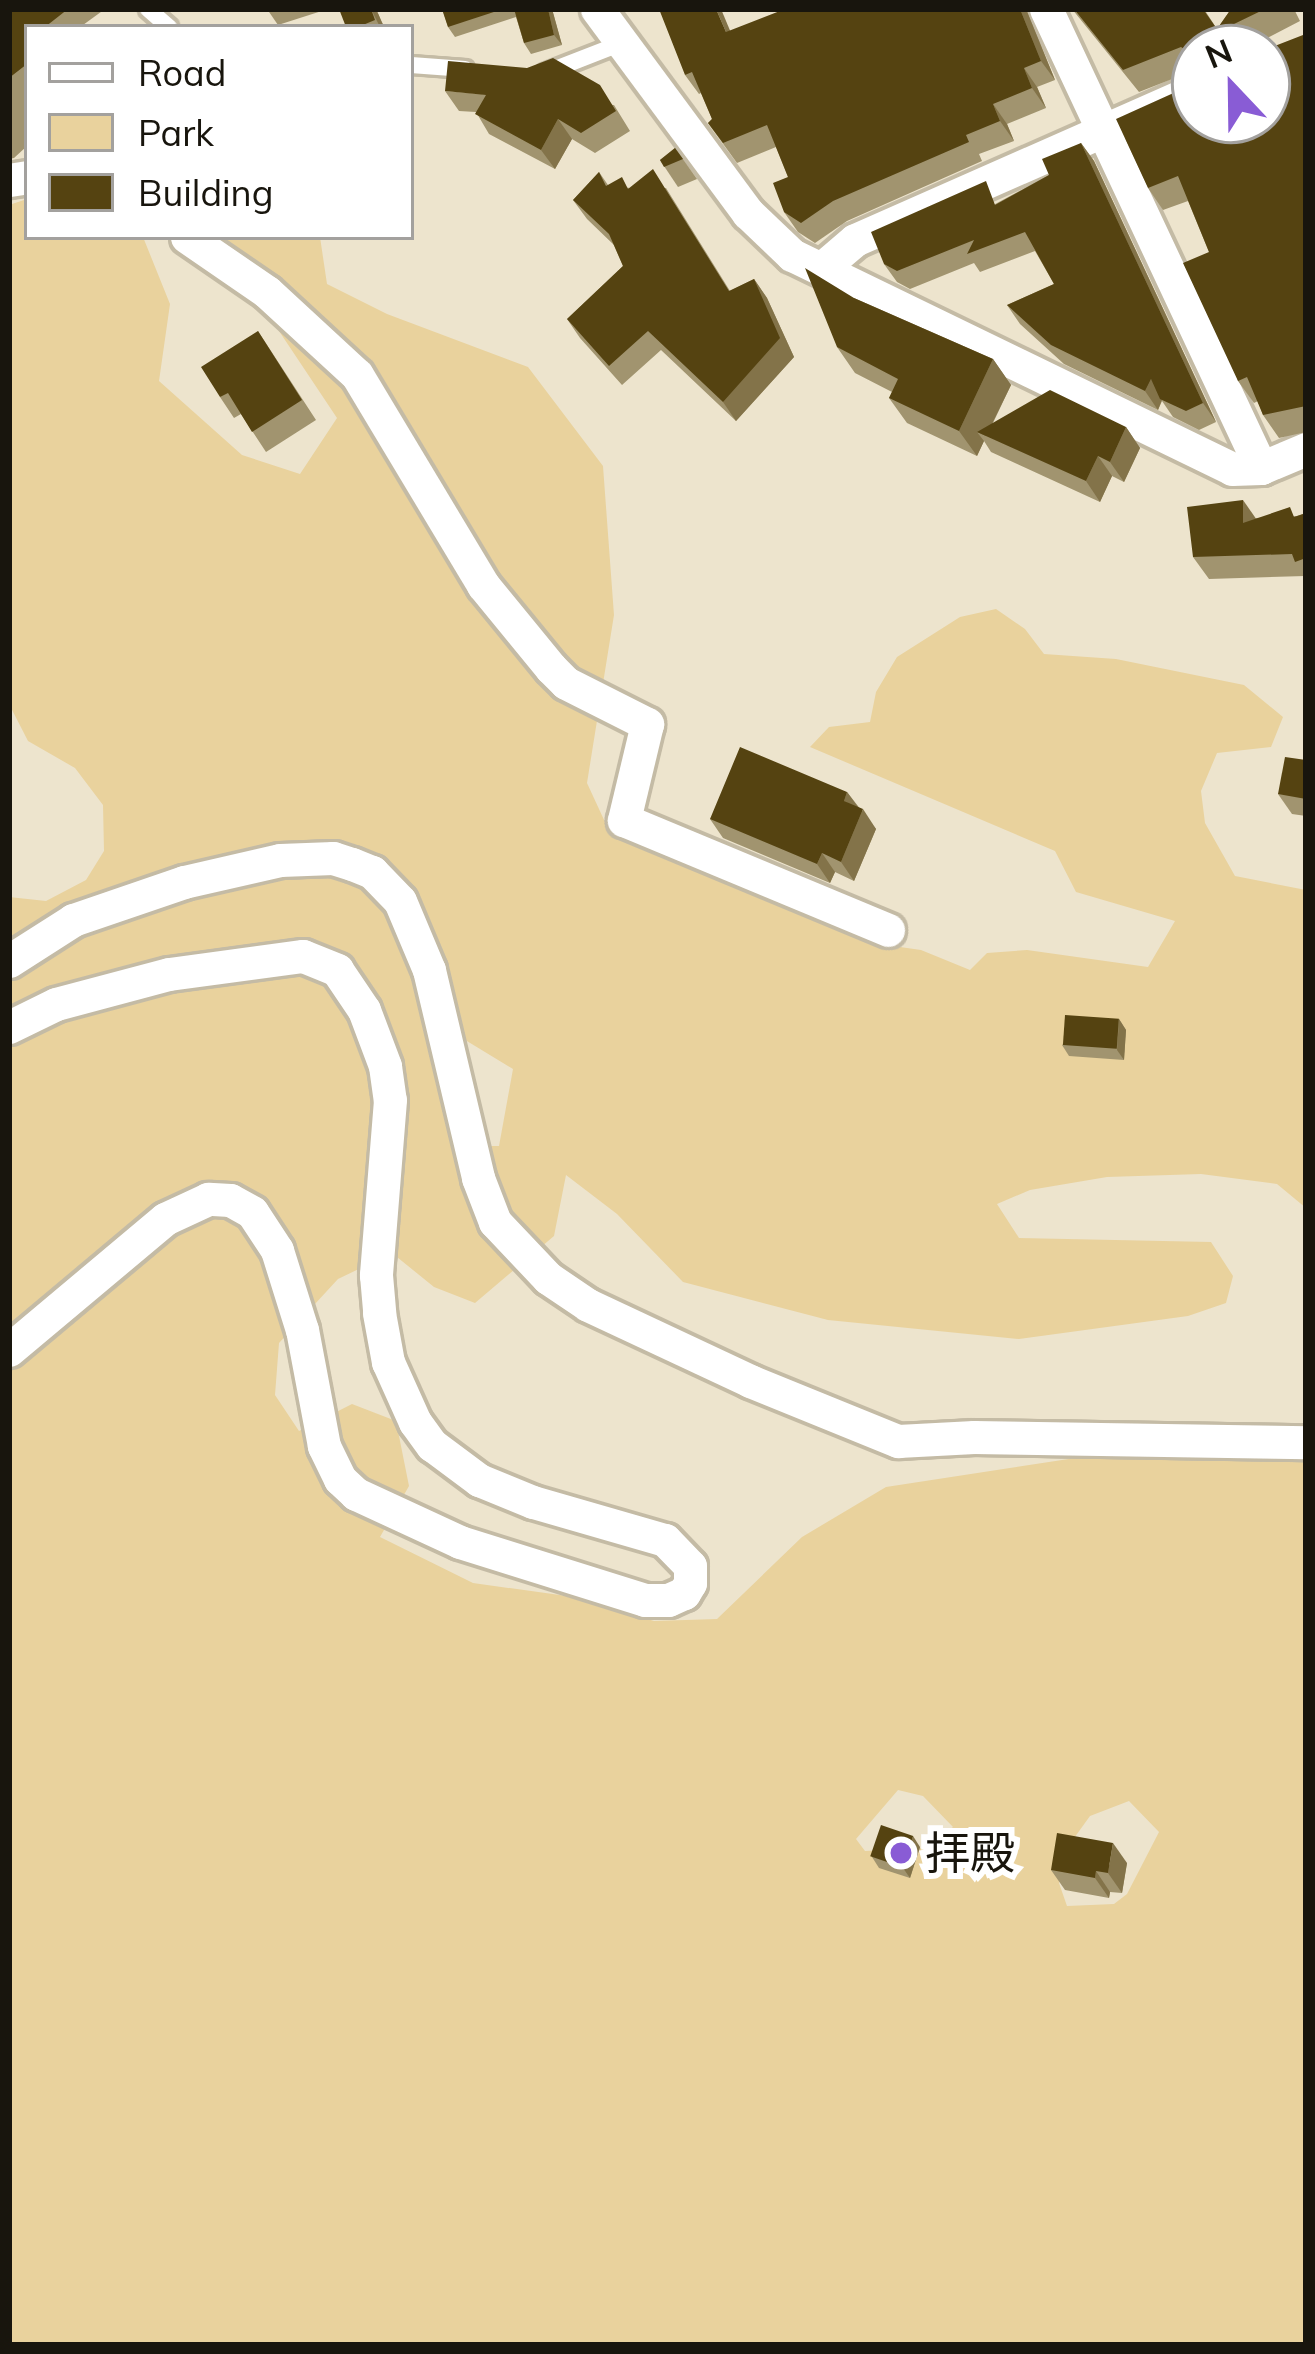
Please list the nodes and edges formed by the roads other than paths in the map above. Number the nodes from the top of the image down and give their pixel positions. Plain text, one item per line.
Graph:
1 (597, 9) edge
2 (1046, 9) edge
3 (622, 44) junction
4 (414, 65) edge
5 (478, 69) edge
6 (522, 72) edge
7 (1171, 101) edge
8 (1104, 130) junction
9 (191, 240) edge
10 (822, 268) junction
11 (1306, 449) edge
12 (1261, 468) junction
13 (888, 930) dead end
14 (9, 962) edge
15 (9, 1027) edge
16 (9, 1350) edge
17 (1306, 1442) edge

1 - 3 street
2 - 8 street
3 - 6 lane
3 - 10 street
4 - 5 lane
7 - 8 street
8 - 10 street
8 - 12 street
9 - 13 street
10 - 12 street
11 - 12 street
14 - 17 street
15 - 16 street

